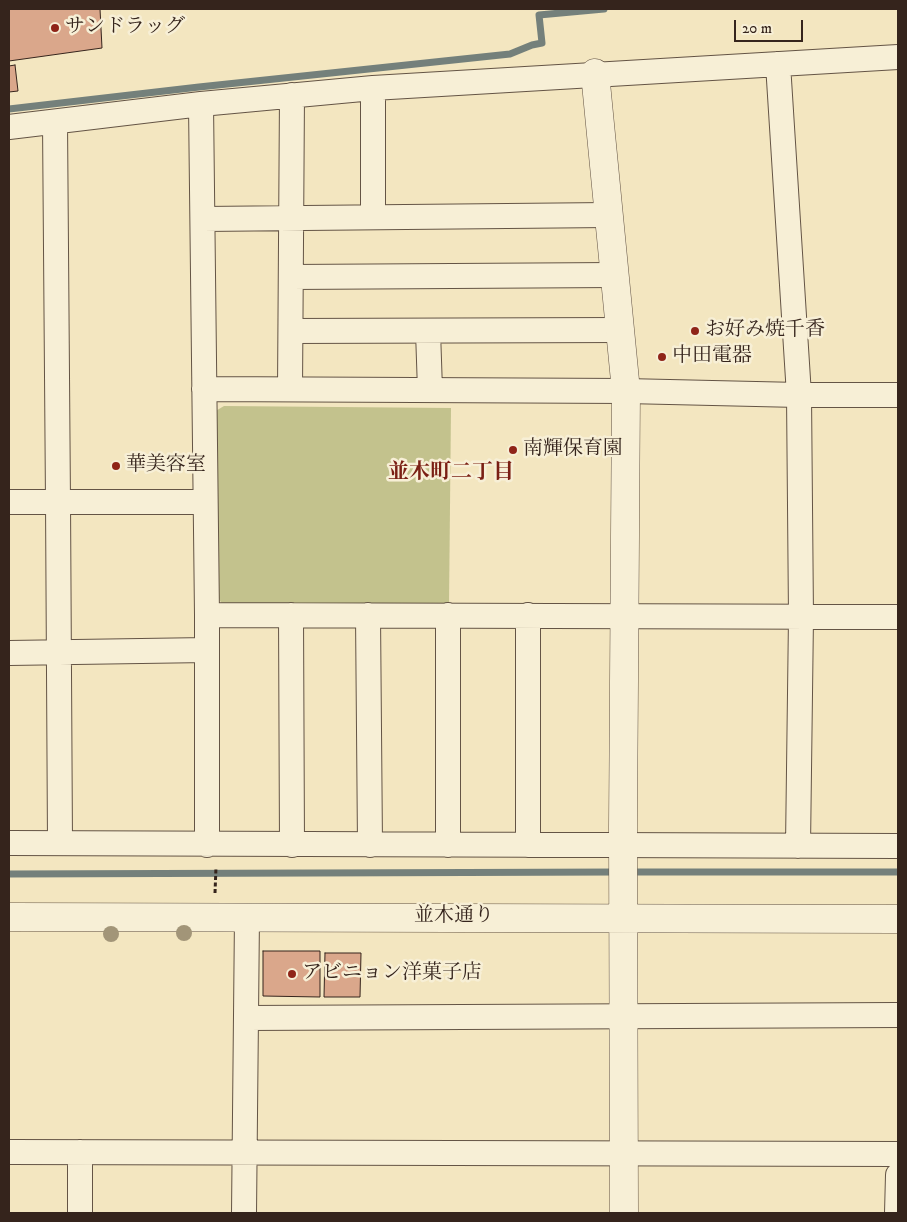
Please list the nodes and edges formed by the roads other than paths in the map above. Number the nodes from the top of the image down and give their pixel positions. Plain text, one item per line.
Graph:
1 (898, 57) edge
2 (778, 64) junction
3 (595, 73) junction
4 (373, 88) junction
5 (292, 95) junction
6 (201, 104) junction
7 (55, 122) junction
8 (9, 127) edge
9 (608, 215) junction
10 (373, 217) junction
11 (291, 218) junction
12 (203, 219) junction
13 (614, 275) junction
14 (291, 277) junction
15 (620, 330) junction
16 (290, 331) junction
17 (428, 331) junction
18 (204, 389) junction
19 (290, 390) junction
20 (430, 390) junction
21 (626, 391) junction
22 (898, 394) edge
23 (799, 395) junction
24 (9, 502) edge
25 (58, 502) junction
26 (204, 502) junction
27 (206, 615) junction
28 (291, 615) junction
29 (368, 615) junction
30 (448, 615) junction
31 (528, 615) junction
32 (623, 616) junction
33 (801, 617) junction
34 (898, 617) edge
35 (207, 650) junction
36 (59, 651) junction
37 (9, 652) edge
38 (9, 843) edge
39 (60, 843) junction
40 (292, 845) junction
41 (370, 845) junction
42 (448, 845) junction
43 (528, 845) junction
44 (798, 846) junction
45 (898, 846) edge
46 (623, 852) junction
47 (211, 853) junction
48 (247, 916) junction
49 (9, 917) edge
50 (624, 917) junction
51 (898, 919) edge
52 (898, 1015) edge
53 (624, 1016) junction
54 (246, 1018) junction
55 (9, 1152) edge
56 (80, 1152) junction
57 (244, 1152) junction
58 (624, 1154) junction
59 (898, 1154) edge
60 (898, 1175) edge
61 (80, 1213) edge
62 (244, 1213) edge
63 (624, 1213) edge
64 (897, 1213) edge

1 - 2 street
2 - 3 street
2 - 23 street
3 - 4 street
3 - 9 street
4 - 5 street
4 - 10 street
5 - 6 street
5 - 11 street
6 - 7 street
6 - 12 street
7 - 8 street
7 - 25 street
9 - 10 street
9 - 13 street
10 - 11 street
11 - 12 street
11 - 14 street
12 - 18 street
13 - 14 street
13 - 15 street
14 - 16 street
15 - 17 street
15 - 21 street
16 - 17 street
16 - 19 street
17 - 20 street
18 - 19 street
18 - 26 street
19 - 20 street
20 - 21 street
21 - 23 street
21 - 32 street
22 - 23 street
23 - 33 street
24 - 25 street
25 - 26 street
25 - 36 street
26 - 27 street
27 - 28 street
27 - 35 street
28 - 29 street
28 - 40 street
29 - 30 street
29 - 41 street
30 - 31 street
30 - 42 street
31 - 32 street
31 - 43 street
32 - 33 street
32 - 46 street
33 - 34 street
33 - 44 street
35 - 36 street
35 - 47 street
36 - 37 street
36 - 39 street
38 - 39 street
39 - 47 street
40 - 41 street
40 - 47 street
41 - 42 street
42 - 43 street
43 - 46 street
44 - 45 street
44 - 46 street
46 - 50 street
48 - 49 street, 並木通り
48 - 50 street, 並木通り
48 - 54 street
50 - 51 street, 並木通り
50 - 53 street
52 - 53 street
53 - 54 street
53 - 58 street
54 - 57 street
55 - 56 street
56 - 57 street
56 - 61 street
57 - 58 street
57 - 62 street
58 - 59 street
58 - 63 street
60 - 64 street

